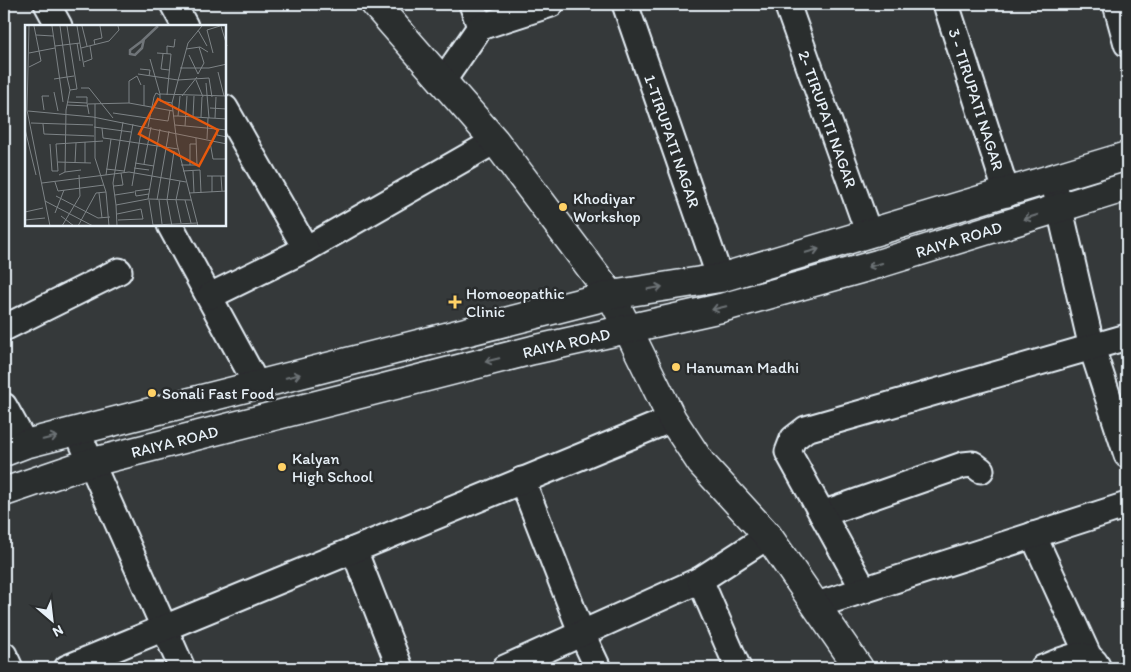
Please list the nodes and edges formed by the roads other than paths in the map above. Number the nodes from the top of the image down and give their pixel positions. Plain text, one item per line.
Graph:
1 (47, 4) edge
2 (174, 4) edge
3 (376, 4) edge
4 (472, 4) edge
5 (550, 4) edge
6 (625, 4) edge
7 (787, 4) edge
8 (946, 4) edge
9 (1116, 4) edge
10 (58, 25) edge
11 (184, 25) edge
12 (480, 27) junction
13 (1127, 44) edge
14 (442, 82) junction
15 (226, 110) edge
16 (495, 141) junction
17 (1127, 156) edge
18 (1053, 179) junction
19 (1127, 187) edge
20 (1007, 194) junction
21 (1062, 208) junction
22 (171, 226) edge
23 (869, 234) junction
24 (306, 249) junction
25 (119, 271) dead end
26 (720, 278) junction
27 (210, 296) junction
28 (611, 296) junction
29 (4, 328) edge
30 (628, 330) junction
31 (1127, 337) edge
32 (1092, 348) junction
33 (257, 385) junction
34 (4, 406) edge
35 (672, 419) junction
36 (77, 431) junction
37 (14, 448) edge
38 (1127, 455) edge
39 (89, 463) junction
40 (981, 470) dead end
41 (522, 480) junction
42 (4, 492) edge
43 (1127, 505) edge
44 (822, 514) junction
45 (1033, 535) junction
46 (768, 536) junction
47 (354, 550) junction
48 (700, 580) junction
49 (864, 590) junction
50 (817, 605) junction
51 (164, 628) junction
52 (582, 634) junction
53 (4, 655) edge
54 (1093, 662) edge
55 (10, 668) edge
56 (67, 668) edge
57 (182, 668) edge
58 (400, 668) edge
59 (505, 668) edge
60 (598, 668) edge
61 (738, 668) edge
62 (858, 668) edge
63 (1043, 668) edge

1 - 10 street
2 - 11 street
3 - 14 street
4 - 12 street
5 - 12 street
6 - 26 street, 1-TIRUPATI NAGAR
7 - 23 street, 2- TIRUPATI NAGAR
8 - 20 street, 3 - TIRUPATI NAGAR
9 - 13 street
12 - 14 street
14 - 16 street
15 - 24 street
16 - 24 street
16 - 28 street
17 - 18 street, RAIYA ROAD
18 - 20 street, RAIYA ROAD
18 - 21 street
19 - 21 street, RAIYA ROAD
20 - 23 street, RAIYA ROAD
21 -> 30 street, RAIYA ROAD
21 - 32 street
22 - 27 street
26 -> 23 street, RAIYA ROAD
24 - 27 street
25 - 29 street
28 -> 26 street, RAIYA ROAD
27 - 33 street
28 - 30 street
33 -> 28 street, RAIYA ROAD
30 - 35 street
30 -> 39 street, RAIYA ROAD
31 - 32 street
32 - 38 street
32 - 44 street
33 - 36 street, RAIYA ROAD
34 - 37 street
35 - 41 street
35 - 46 street
37 -> 36 street, RAIYA ROAD
36 - 39 street
39 - 42 street, RAIYA ROAD
39 - 51 street
40 - 44 street
41 - 47 street
41 - 52 street
43 - 45 street
44 - 49 street
45 - 49 street
45 - 54 street
46 - 48 street
46 - 50 street
47 - 51 street
47 - 58 street
48 - 52 street
48 - 61 street
49 - 50 street
50 - 62 street
51 - 56 street
51 - 57 street
52 - 59 street
52 - 60 street
53 - 55 street
54 - 63 street

